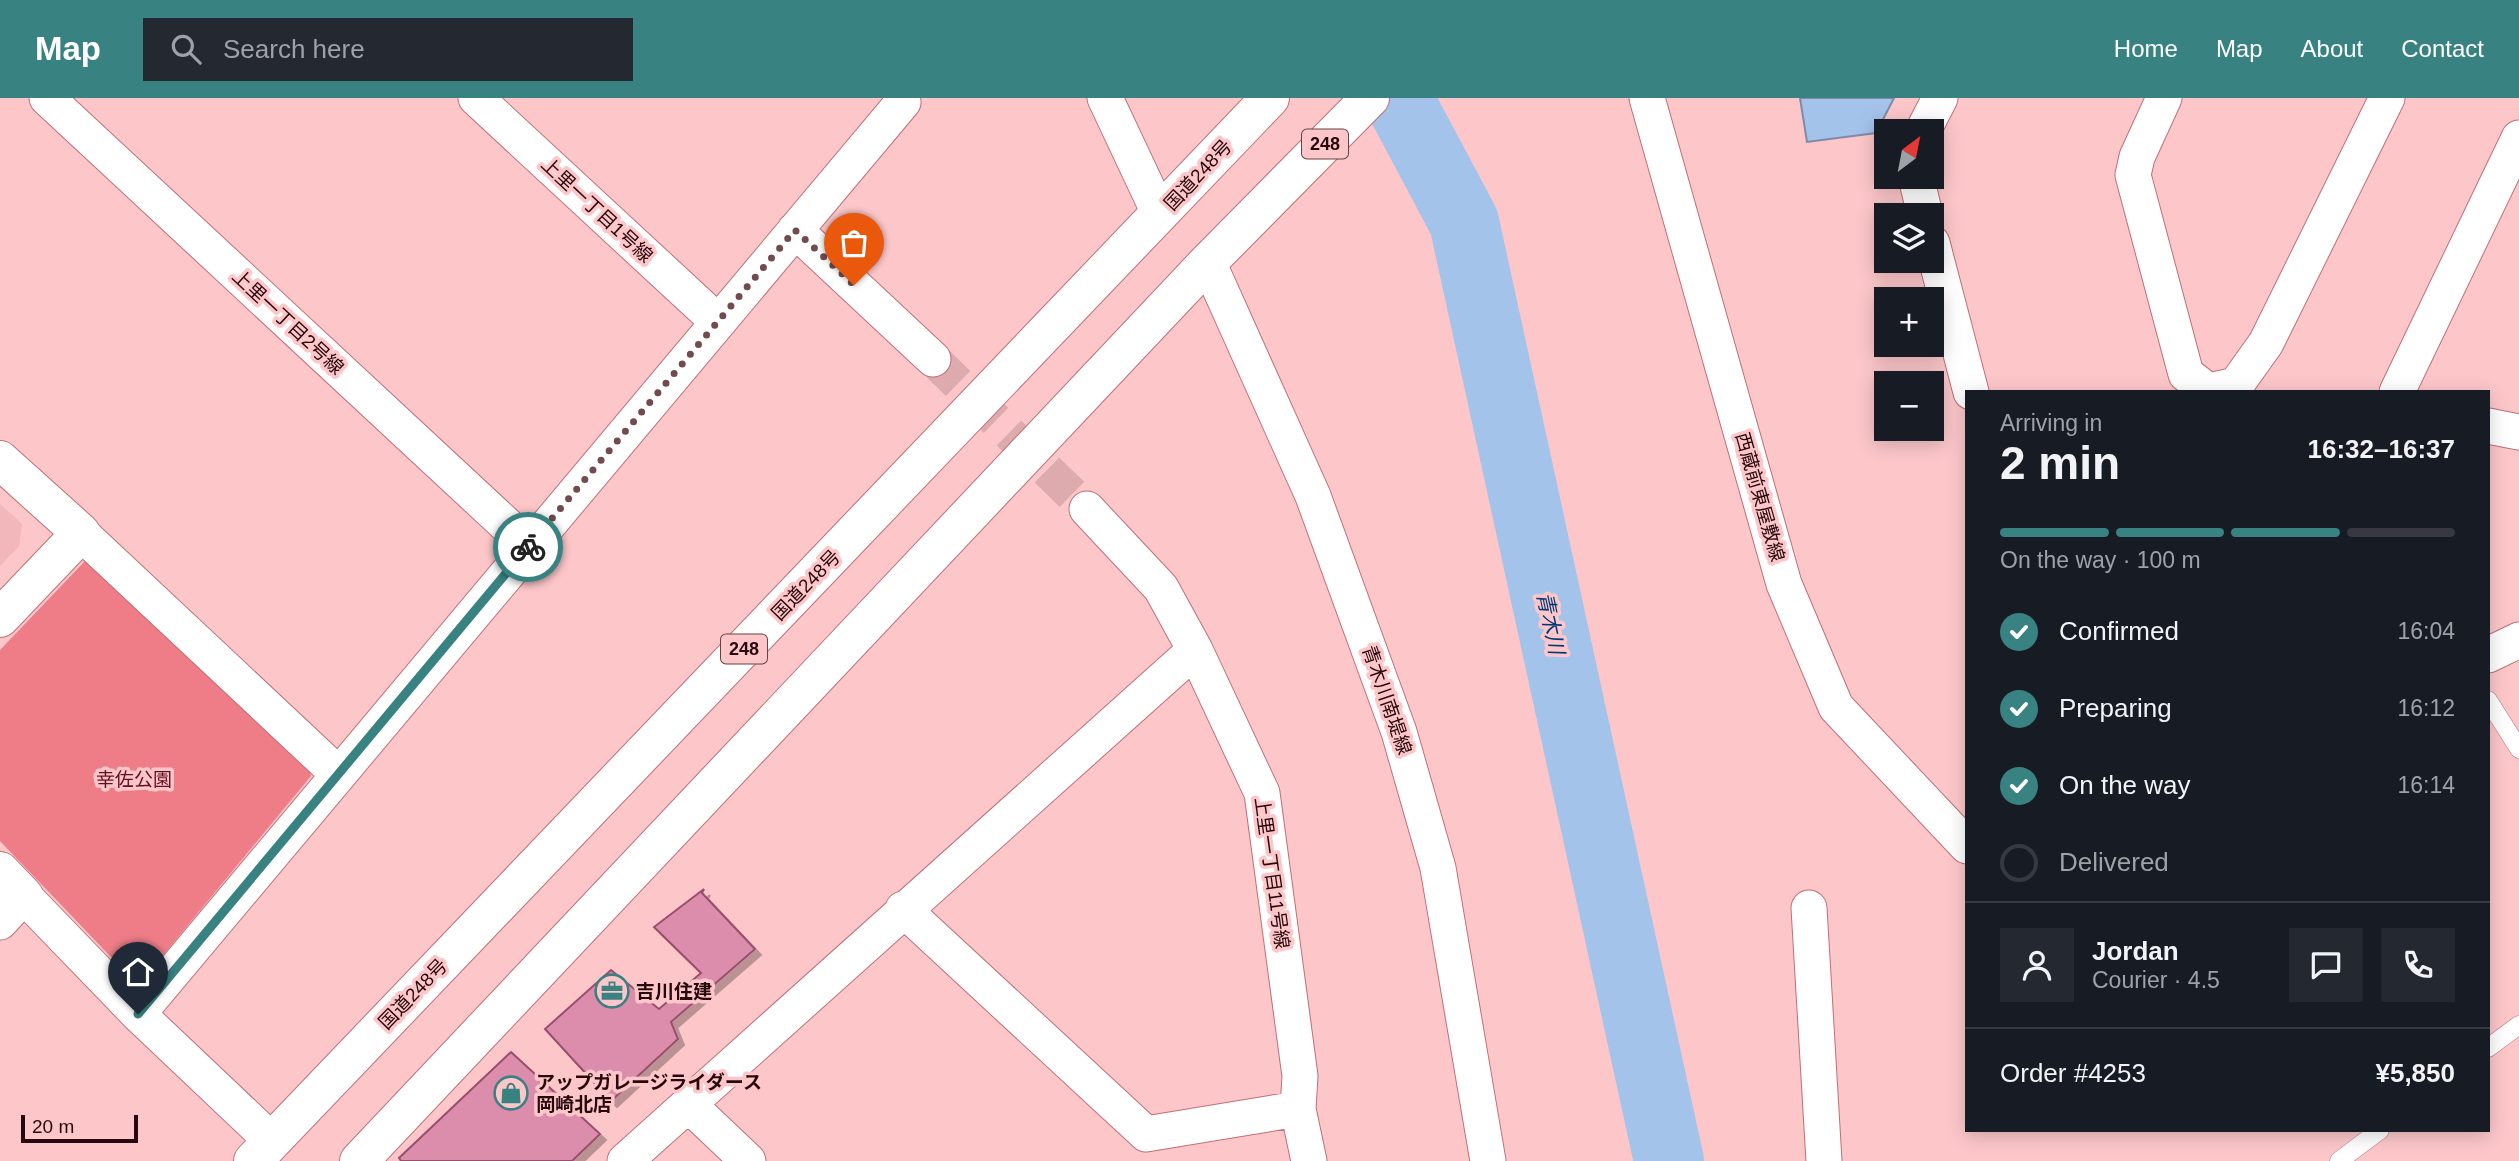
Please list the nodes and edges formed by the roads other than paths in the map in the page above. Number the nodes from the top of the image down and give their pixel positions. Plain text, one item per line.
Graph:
1 (47, 98) edge
2 (476, 98) edge
3 (902, 98) edge
4 (1105, 98) edge
5 (1270, 98) edge
6 (1370, 98) edge
7 (1647, 98) edge
8 (1940, 98) edge
9 (2164, 98) edge
10 (2387, 98) edge
11 (1929, 119) edge
12 (2519, 138) edge
13 (1160, 215) junction
14 (795, 230) junction
15 (1208, 261) junction
16 (1940, 273) edge
17 (718, 322) junction
18 (933, 359) tunnel mouth
19 (1970, 390) edge
20 (2207, 390) edge
21 (2213, 390) edge
22 (2398, 390) edge
23 (2490, 426) edge
24 (2519, 432) edge
25 (0, 460) edge
26 (1087, 509) tunnel mouth
27 (81, 533) junction
28 (529, 546) junction
29 (0, 618) edge
30 (2519, 640) edge
31 (1195, 650) junction
32 (2490, 655) edge
33 (2490, 703) edge
34 (2519, 749) edge
35 (338, 774) junction
36 (1965, 844) edge
37 (8, 896) edge
38 (1809, 908) dead end
39 (903, 909) junction
40 (138, 1014) junction
41 (2519, 1025) edge
42 (2490, 1047) edge
43 (688, 1104) junction
44 (1298, 1109) junction
45 (2377, 1132) edge
46 (263, 1151) edge
47 (359, 1161) edge
48 (625, 1161) edge
49 (748, 1161) edge
50 (1308, 1161) edge
51 (1489, 1161) edge
52 (1824, 1161) edge
53 (2339, 1161) edge

1 - 28 street, 上里一丁目2号線
2 - 17 street, 上里一丁目1号線
3 - 14 street
4 - 13 street
5 - 13 main road, 国道248号 / 248
6 - 15 main road, 248
7 - 36 street, 西蔵前東屋敷線
8 - 11 street
9 - 20 street
10 - 21 street
12 - 22 street
13 - 46 main road, 国道248号 / 248
14 - 17 street
14 - 18 street
15 - 47 main road, 248
15 - 51 street, 青木川南堤線
16 - 19 street
17 - 28 street
23 - 24 street
25 - 27 main road
26 - 31 street, 上里一丁目11号線
27 - 29 main road
27 - 35 street
28 - 35 street
30 - 32 street
31 - 39 street
31 - 44 street, 上里一丁目11号線
33 - 34 lane
35 - 40 street
37 - 40 street
38 - 52 street
39 - 43 street
39 - 44 street
40 - 46 street
41 - 42 lane
43 - 48 street
43 - 49 street
44 - 50 street, 上里一丁目11号線
45 - 53 lane

